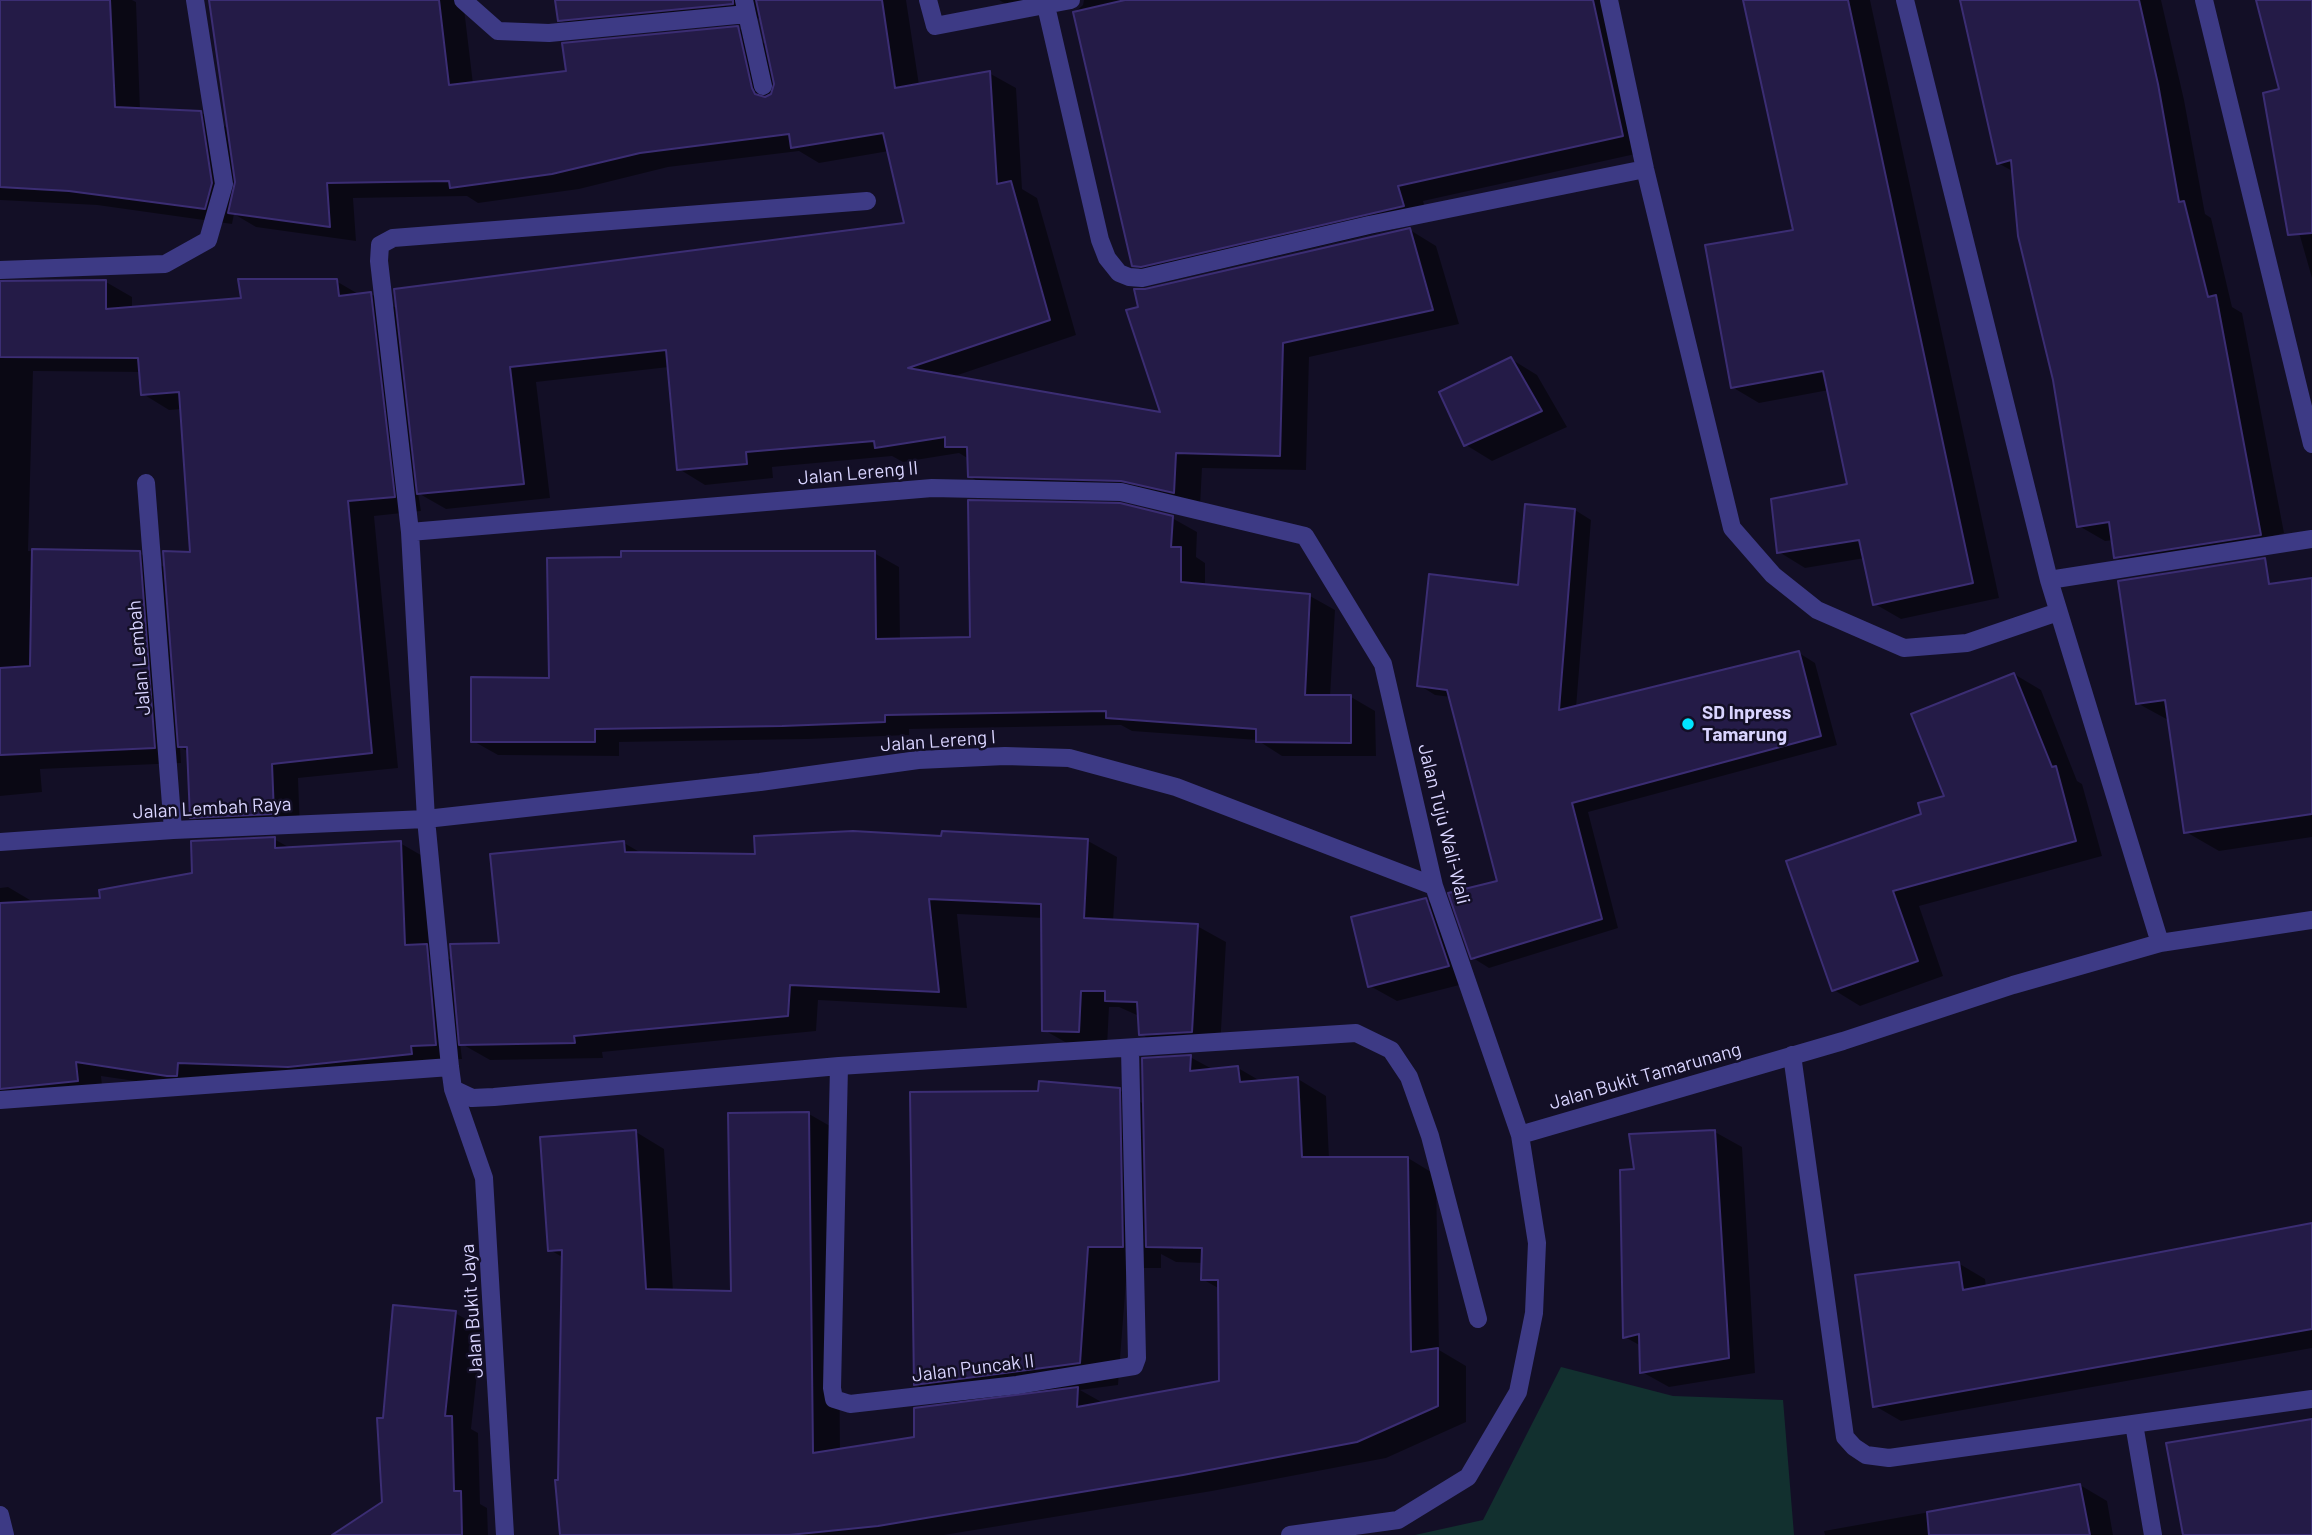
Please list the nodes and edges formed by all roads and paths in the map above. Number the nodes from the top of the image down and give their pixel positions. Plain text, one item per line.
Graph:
1 (195, 0) edge
2 (463, 0) edge
3 (928, 0) edge
4 (1071, 0) edge
5 (1609, 0) edge
6 (1905, 0) edge
7 (2204, 0) edge
8 (1046, 6) junction
9 (746, 7) edge
10 (763, 86) dead end
11 (1645, 169) junction
12 (867, 201) dead end
13 (0, 270) edge
14 (2312, 444) edge
15 (146, 483) dead end
16 (410, 532) junction
17 (1305, 536) joint
18 (2312, 539) edge
19 (2049, 580) junction
20 (2058, 612) junction
21 (426, 819) junction
22 (173, 830) junction
23 (0, 842) edge
24 (1434, 886) junction
25 (2312, 920) edge
26 (2160, 943) junction
27 (1130, 1049) junction
28 (1792, 1055) junction
29 (839, 1066) junction
30 (450, 1067) junction
31 (453, 1089) junction
32 (0, 1100) edge
33 (1520, 1135) junction
34 (1478, 1319) dead end
35 (2312, 1399) edge
36 (2134, 1424) junction
37 (0, 1515) edge
38 (5, 1535) edge
39 (505, 1535) edge
40 (1290, 1535) edge
41 (2153, 1535) edge

1 - 13 street
2 - 9 street
3 - 8 street
4 - 8 street
5 - 11 street
6 - 19 street
7 - 14 street
8 - 11 street
9 - 10 street
11 - 20 street
12 - 16 street, Jalan Bukit Jaya
15 - 22 street, Jalan Lembah
16 - 17 street, Jalan Lereng II
16 - 21 street, Jalan Bukit Jaya
17 - 24 street, Jalan Tuju Wali-Wali
18 - 19 street
19 - 20 street
20 - 26 street
21 - 22 street, Jalan Lembah Raya
21 - 24 street, Jalan Lereng I
21 - 30 street, Jalan Bukit Jaya
22 - 23 street, Jalan Lembah Raya
24 - 33 street, Jalan Tuju Wali-Wali
25 - 26 street, Jalan Bukit Tamarunang
26 - 28 street, Jalan Bukit Tamarunang
27 - 29 street
27 - 29 street, Jalan Puncak II
27 - 34 street
28 - 33 street, Jalan Bukit Tamarunang
28 - 36 street
29 - 31 street
30 - 31 street, Jalan Bukit Jaya
30 - 32 street
31 - 39 street, Jalan Bukit Jaya
33 - 40 street
35 - 36 street
36 - 41 street
37 - 38 street

